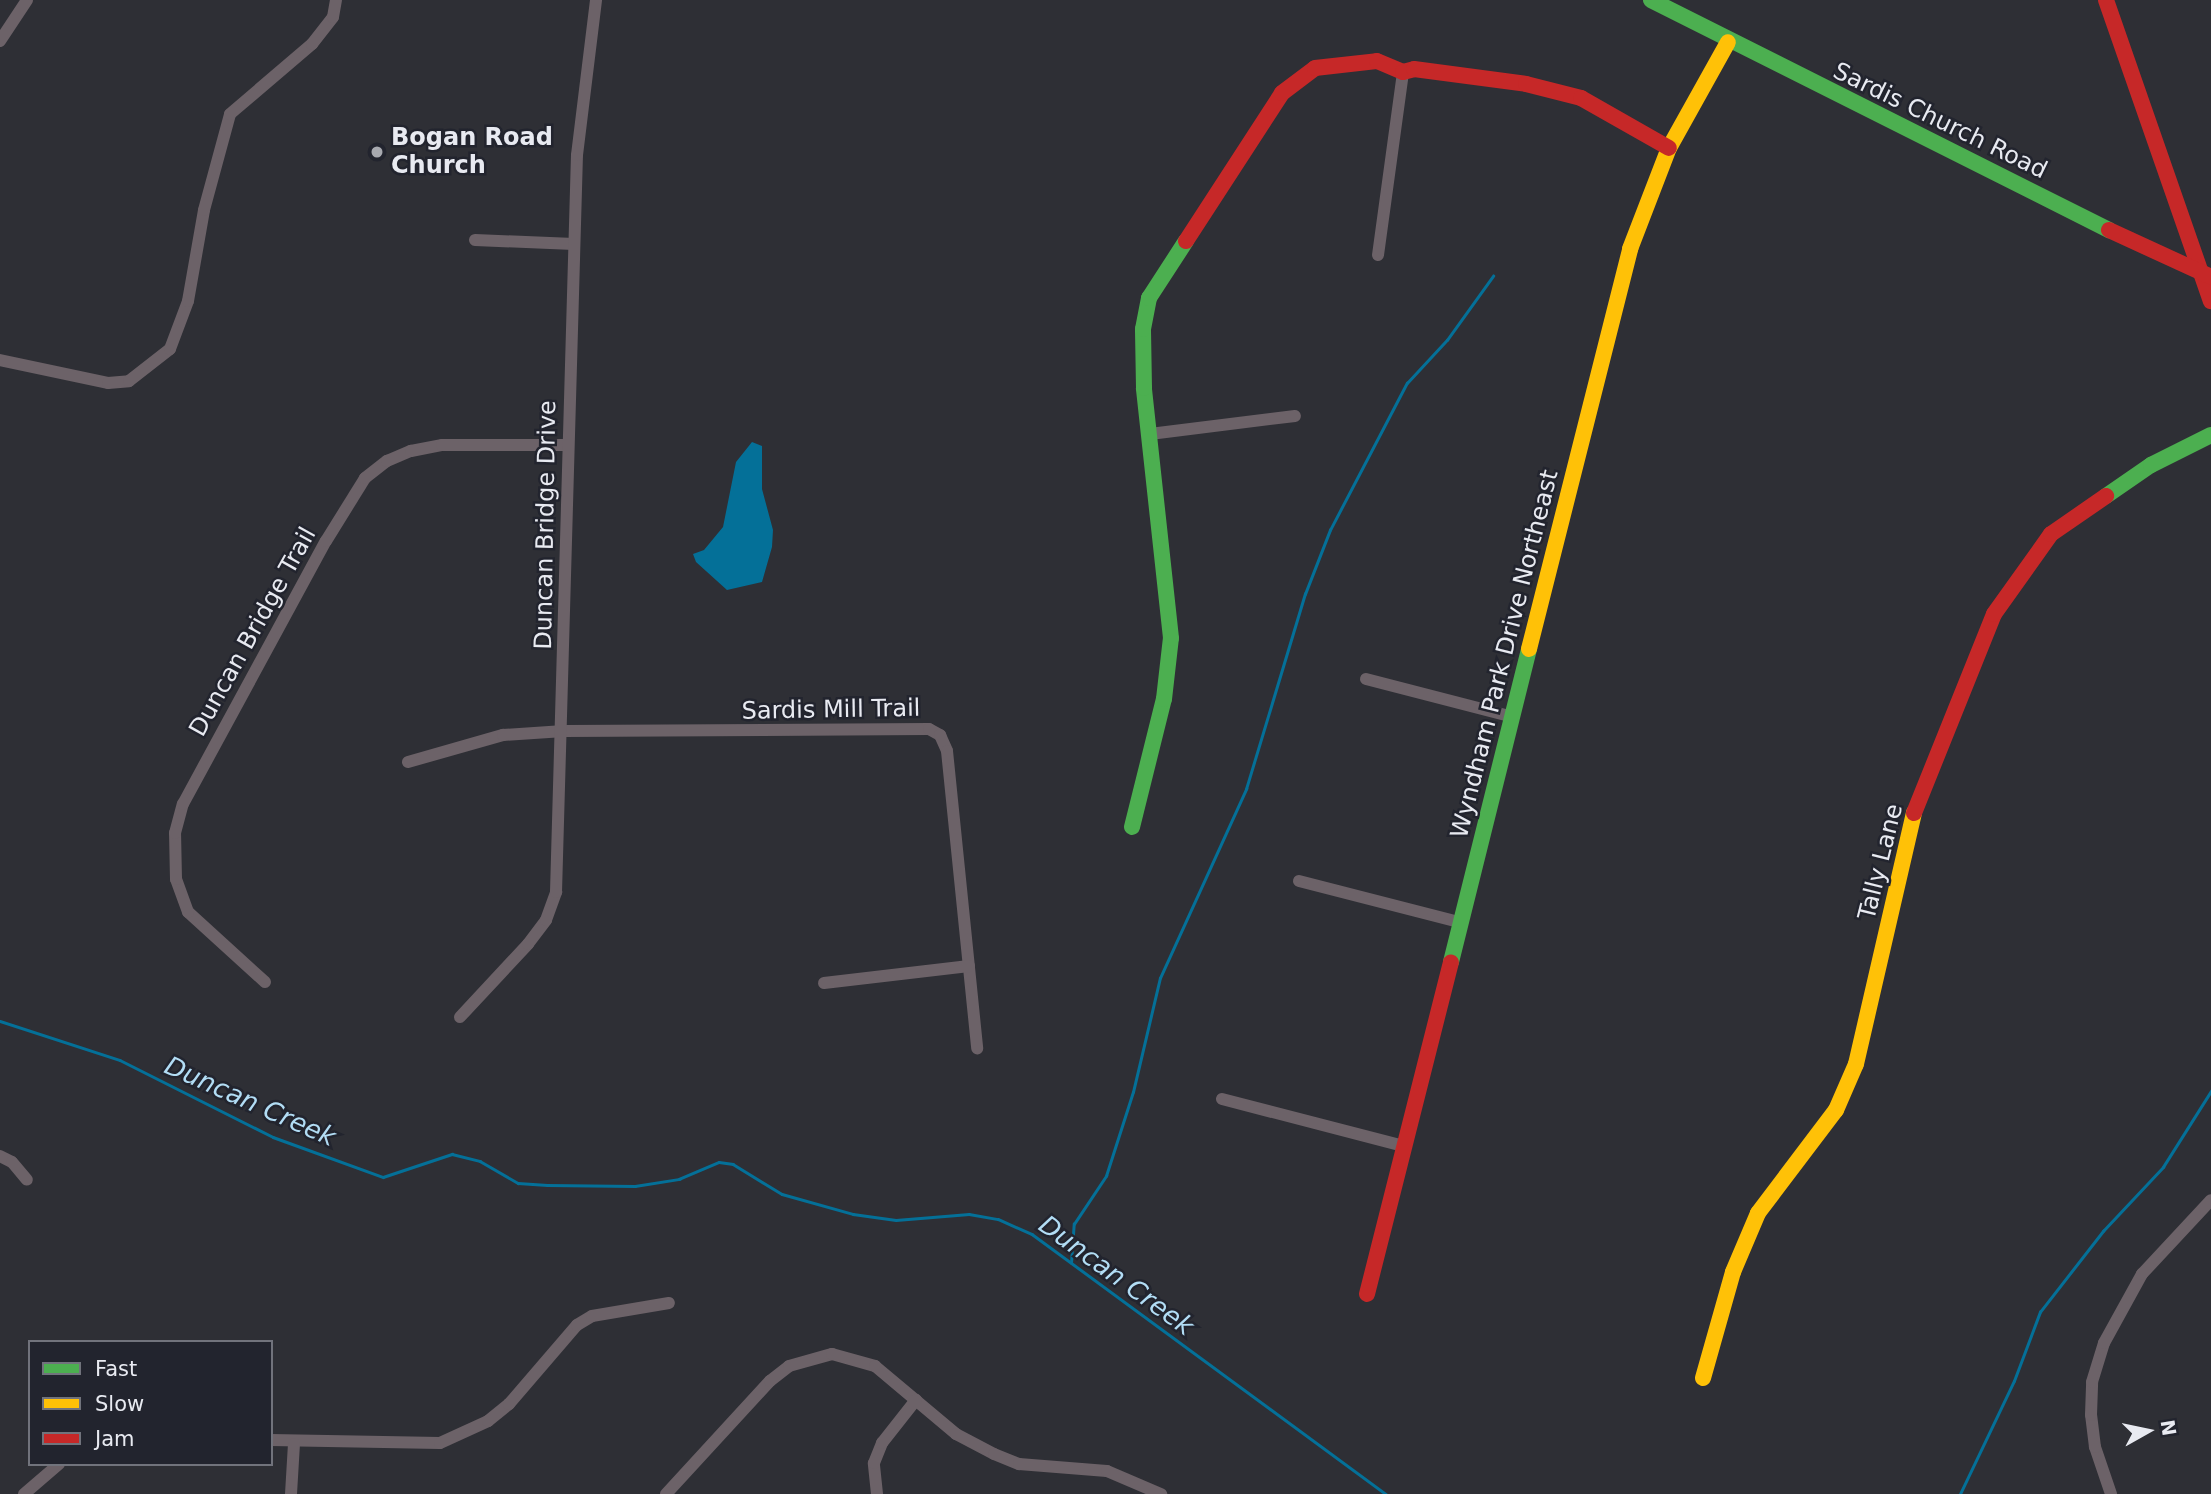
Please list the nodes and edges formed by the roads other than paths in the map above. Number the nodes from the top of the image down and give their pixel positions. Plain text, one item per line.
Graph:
1 (27, 0) edge
2 (336, 0) edge
3 (596, 0) edge
4 (1651, 0) edge
5 (2106, 0) edge
6 (0, 41) edge
7 (1728, 42) junction
8 (1403, 72) junction
9 (1669, 148) junction
10 (475, 240) dead end
11 (573, 244) junction
12 (1378, 255) dead end
13 (2206, 274) edge
14 (2211, 301) edge
15 (0, 360) edge
16 (1296, 416) dead end
17 (1150, 434) junction
18 (2211, 435) edge
19 (568, 445) junction
20 (1366, 679) dead end
21 (1513, 718) junction
22 (564, 731) junction
23 (408, 762) dead end
24 (1132, 827) dead end
25 (1299, 881) dead end
26 (1458, 922) junction
27 (969, 966) junction
28 (265, 982) dead end
29 (824, 983) dead end
30 (460, 1017) dead end
31 (977, 1048) dead end
32 (1222, 1099) dead end
33 (1404, 1146) junction
34 (0, 1156) edge
35 (27, 1180) dead end
36 (2211, 1200) edge
37 (1367, 1294) dead end
38 (669, 1303) dead end
39 (1703, 1378) dead end
40 (916, 1400) junction
41 (273, 1440) edge
42 (294, 1444) junction
43 (57, 1466) edge
44 (30, 1493) edge
45 (291, 1494) edge
46 (666, 1494) edge
47 (877, 1494) edge
48 (1161, 1494) edge
49 (2111, 1494) edge

1 - 6 street
2 - 15 street
3 - 11 street, Duncan Bridge Drive
4 - 7 street, Sardis Church Road
5 - 13 street
7 - 9 street, Wyndham Park Drive Northeast
7 - 13 street, Sardis Church Road
8 - 9 street
8 - 12 street
8 - 17 street
9 - 21 street, Wyndham Park Drive Northeast
10 - 11 street
11 - 19 street, Duncan Bridge Drive
13 - 14 street
16 - 17 street
17 - 24 street
18 - 39 street, Tally Lane
19 - 22 street, Duncan Bridge Drive
19 - 28 street, Duncan Bridge Trail
20 - 21 street
21 - 26 street, Wyndham Park Drive Northeast
22 - 23 street, Sardis Mill Trail
22 - 27 street, Sardis Mill Trail
22 - 30 street, Duncan Bridge Drive
25 - 26 street
26 - 33 street, Wyndham Park Drive Northeast
27 - 29 street
27 - 31 street, Sardis Mill Trail
32 - 33 street
33 - 37 street, Wyndham Park Drive Northeast
34 - 35 street
36 - 49 street
38 - 42 street
40 - 46 street
40 - 47 street
40 - 48 street
41 - 42 street
42 - 45 street
43 - 44 street

